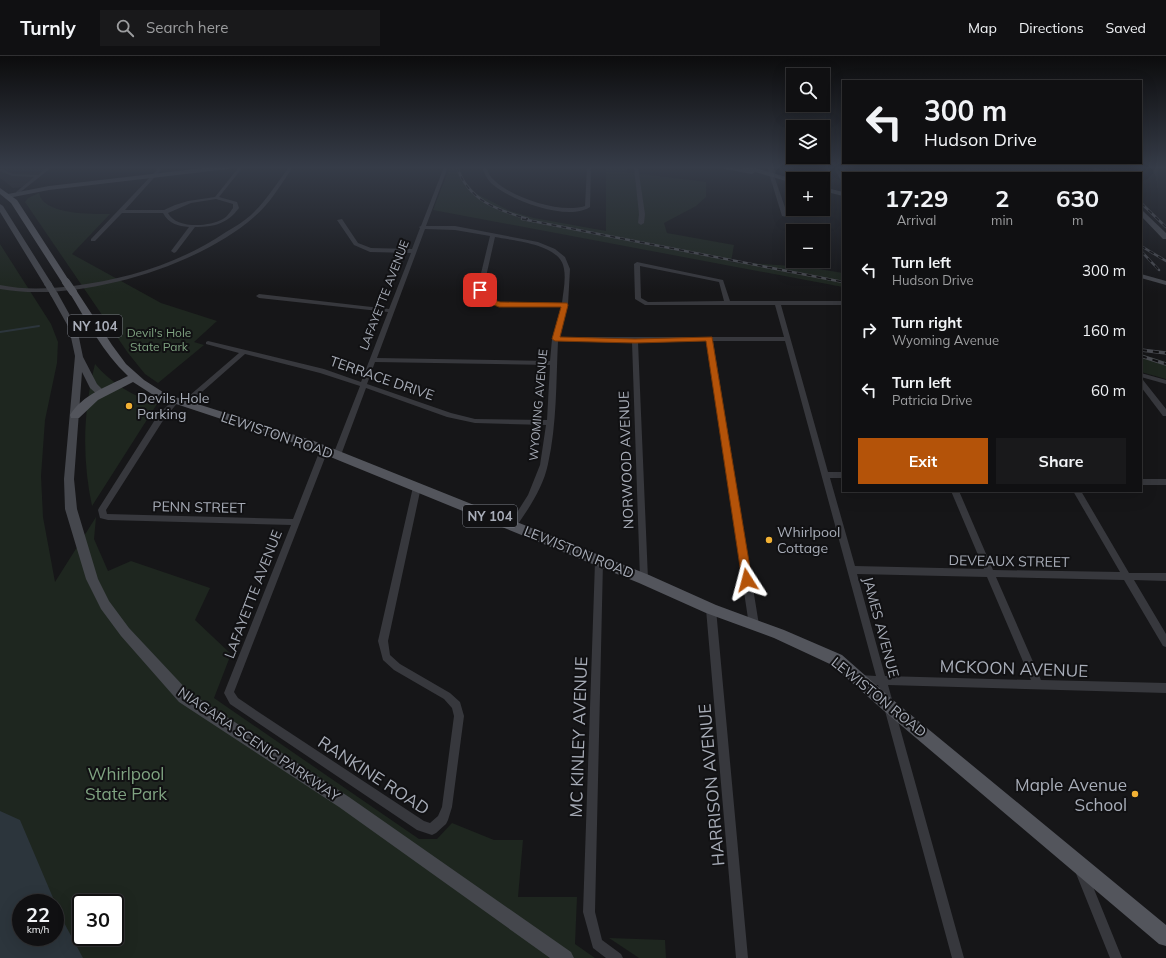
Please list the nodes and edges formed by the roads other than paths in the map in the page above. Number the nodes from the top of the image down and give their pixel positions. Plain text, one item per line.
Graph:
1 (2, 209) edge
2 (18, 209) edge
3 (172, 209) edge
4 (235, 209) edge
5 (259, 209) edge
6 (429, 209) edge
7 (561, 209) edge
8 (584, 209) edge
9 (641, 209) edge
10 (783, 209) edge
11 (120, 211) joint
12 (165, 212) junction
13 (1142, 213) edge
14 (785, 216) dead end
15 (340, 220) dead end
16 (641, 223) dead end
17 (193, 226) junction
18 (422, 227) junction
19 (493, 235) junction
20 (1166, 237) edge
21 (93, 240) dead end
22 (413, 251) junction
23 (174, 252) dead end
24 (1142, 276) edge
25 (1166, 282) edge
26 (0, 287) edge
27 (259, 296) dead end
28 (842, 302) edge
29 (728, 303) junction
30 (778, 303) junction
31 (564, 305) junction
32 (391, 311) junction
33 (555, 339) junction
34 (709, 339) junction
35 (788, 340) junction
36 (635, 341) junction
37 (208, 343) dead end
38 (244, 352) junction
39 (79, 356) junction
40 (372, 360) junction
41 (553, 363) junction
42 (1142, 375) edge
43 (134, 378) junction
44 (1166, 382) edge
45 (1142, 383) edge
46 (363, 385) junction
47 (102, 394) junction
48 (180, 403) junction
49 (1166, 414) edge
50 (75, 416) junction
51 (550, 423) junction
52 (324, 450) junction
53 (337, 455) junction
54 (825, 475) junction
55 (842, 475) edge
56 (1142, 482) edge
57 (1166, 482) edge
58 (417, 487) junction
59 (955, 492) edge
60 (1078, 492) edge
61 (295, 522) junction
62 (513, 525) junction
63 (599, 562) junction
64 (851, 570) junction
65 (990, 573) junction
66 (1127, 576) junction
67 (1166, 578) edge
68 (644, 579) junction
69 (711, 609) junction
70 (754, 625) junction
71 (1166, 643) edge
72 (860, 680) junction
73 (881, 680) junction
74 (1038, 684) junction
75 (1166, 688) edge
76 (888, 705) junction
77 (256, 716) joint
78 (1078, 863) junction
79 (1166, 937) edge
80 (565, 958) edge
81 (617, 958) edge
82 (742, 958) edge
83 (958, 958) edge
84 (1116, 958) edge

1 - 39 main road, NIAGARA SCENIC PARKWAY, bridge
2 - 43 main road, LEWISTON ROAD / NY 104, bridge
3 - 12 street
4 - 17 street
5 - 26 street
6 - 18 street, LAFAYETTE AVENUE
7 - 8 street
9 - 16 street
10 - 14 street
11 - 12 street
11 - 21 street
12 - 17 street
13 - 20 main road
15 - 22 street
17 - 23 street
18 - 19 street, WYOMING AVENUE
18 - 22 street, LAFAYETTE AVENUE
19 - 31 street, WYOMING AVENUE
19 - 31 street
22 - 32 street, LAFAYETTE AVENUE
24 - 25 main road
27 - 32 street
28 - 30 street
29 - 29 street
29 - 30 street
30 - 35 street, JAMES AVENUE
31 - 33 street, WYOMING AVENUE
32 - 40 street, LAFAYETTE AVENUE
33 - 36 street
33 - 41 street, WYOMING AVENUE
34 - 35 street
34 - 36 street
34 - 70 street
35 - 54 street, JAMES AVENUE
36 - 68 street, NORWOOD AVENUE
37 - 38 street, TERRACE DRIVE
38 - 46 street, TERRACE DRIVE
38 - 48 street
39 - 47 main road
39 - 50 main road, NIAGARA SCENIC PARKWAY
40 - 41 street
40 - 46 street, LAFAYETTE AVENUE
41 - 51 street, WYOMING AVENUE
42 - 44 street
43 - 47 main road
43 - 48 main road, LEWISTON ROAD / NY 104
45 - 49 street
46 - 51 street, TERRACE DRIVE
46 - 53 street, LAFAYETTE AVENUE
47 - 50 main road
48 - 52 main road, LEWISTON ROAD / NY 104
48 - 61 street, PENN STREET
50 - 80 main road, NIAGARA SCENIC PARKWAY
51 - 62 street, WYOMING AVENUE
52 - 53 main road, LEWISTON ROAD / NY 104
52 - 61 street, LAFAYETTE AVENUE
53 - 58 main road, LEWISTON ROAD / NY 104
54 - 55 street
54 - 64 street, JAMES AVENUE
56 - 57 street
58 - 62 main road, LEWISTON ROAD / NY 104
58 - 77 street, RANKINE ROAD
59 - 65 street
60 - 66 street
61 - 77 street, LAFAYETTE AVENUE
62 - 63 main road, LEWISTON ROAD / NY 104
63 - 68 main road, LEWISTON ROAD / NY 104
63 - 81 street, MC KINLEY AVENUE
64 - 65 street, DEVEAUX STREET
64 - 73 street, JAMES AVENUE
65 - 66 street, DEVEAUX STREET
65 - 74 street
66 - 67 street, DEVEAUX STREET
66 - 71 street
68 - 69 main road, LEWISTON ROAD / NY 104
69 - 70 main road, LEWISTON ROAD / NY 104
69 - 82 street, HARRISON AVENUE
70 - 72 main road, LEWISTON ROAD / NY 104
72 - 73 street, MCKOON AVENUE
72 - 76 main road, LEWISTON ROAD / NY 104
73 - 74 street, MCKOON AVENUE
73 - 76 street, JAMES AVENUE
74 - 75 street, MCKOON AVENUE
76 - 78 main road, LEWISTON ROAD / NY 104
76 - 83 street, JAMES AVENUE
78 - 79 main road, LEWISTON ROAD / NY 104
78 - 84 street

